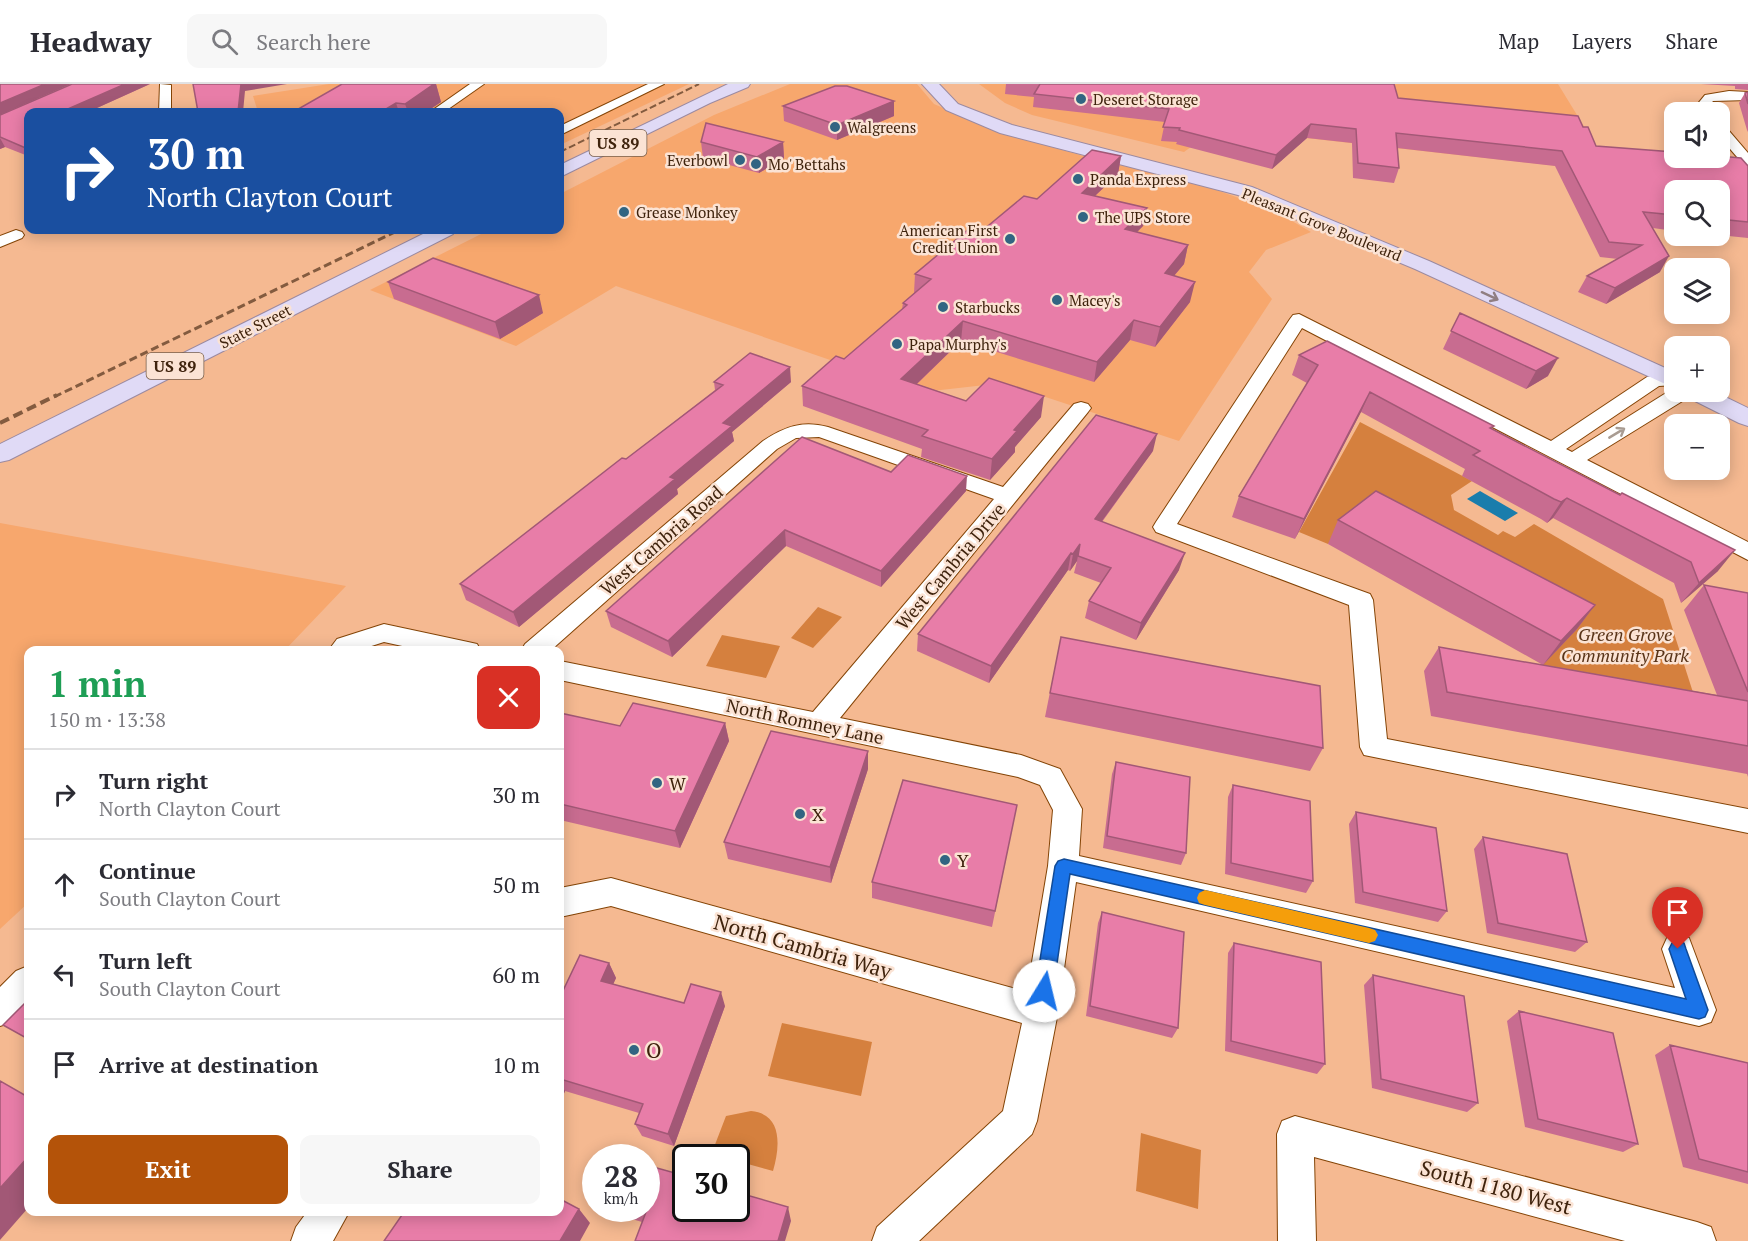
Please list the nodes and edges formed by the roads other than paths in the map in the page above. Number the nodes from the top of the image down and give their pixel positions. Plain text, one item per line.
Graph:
1 (160, 84) edge
2 (166, 84) edge
3 (478, 84) edge
4 (658, 84) edge
5 (742, 84) edge
6 (930, 84) edge
7 (964, 91) dead end
8 (1748, 96) edge
9 (1706, 102) edge
10 (165, 108) edge
11 (442, 108) edge
12 (564, 129) edge
13 (1730, 141) edge
14 (1748, 161) edge
15 (564, 170) edge
16 (0, 232) edge
17 (438, 234) edge
18 (0, 242) edge
19 (1664, 370) edge
20 (1664, 370) edge
21 (1664, 375) edge
22 (1730, 385) edge
23 (1634, 394) junction
24 (1748, 394) edge
25 (1668, 402) edge
26 (1716, 402) edge
27 (1660, 407) junction
28 (1081, 408) dead end
29 (1748, 418) edge
30 (0, 454) edge
31 (1563, 455) junction
32 (1007, 496) junction
33 (1748, 552) edge
34 (345, 646) edge
35 (445, 646) edge
36 (540, 646) edge
37 (564, 671) edge
38 (819, 724) junction
39 (1748, 821) edge
40 (1064, 866) junction
41 (564, 902) edge
42 (1678, 949) dead end
43 (24, 986) edge
44 (0, 1010) edge
45 (1041, 1012) junction
46 (327, 1216) edge
47 (310, 1241) edge
48 (891, 1241) edge
49 (1297, 1241) edge
50 (1697, 1241) edge

1 - 2 street
2 - 10 street
3 - 11 street
4 - 12 street
5 - 15 main road, US 89
6 -> 19 main road, Pleasant Grove Boulevard
7 - 20 main road, Pleasant Grove Boulevard
8 - 9 street
13 - 14 street
16 - 18 street
17 - 30 main road, State Street / US 89
21 - 23 street
22 - 24 main road
23 - 27 street
23 - 31 street
25 - 27 street
26 - 29 main road
31 -> 27 street
28 - 32 street, West Cambria Drive
31 - 33 street
31 - 39 street
32 - 36 street, West Cambria Road
32 - 38 street, West Cambria Drive
34 - 35 street
37 - 38 street, North Romney Lane
38 - 40 street, North Romney Lane
40 - 42 street
40 - 45 street
41 - 45 street, North Cambria Way
43 - 44 street
45 - 48 street
46 - 47 street
49 - 50 street, South 1180 West

